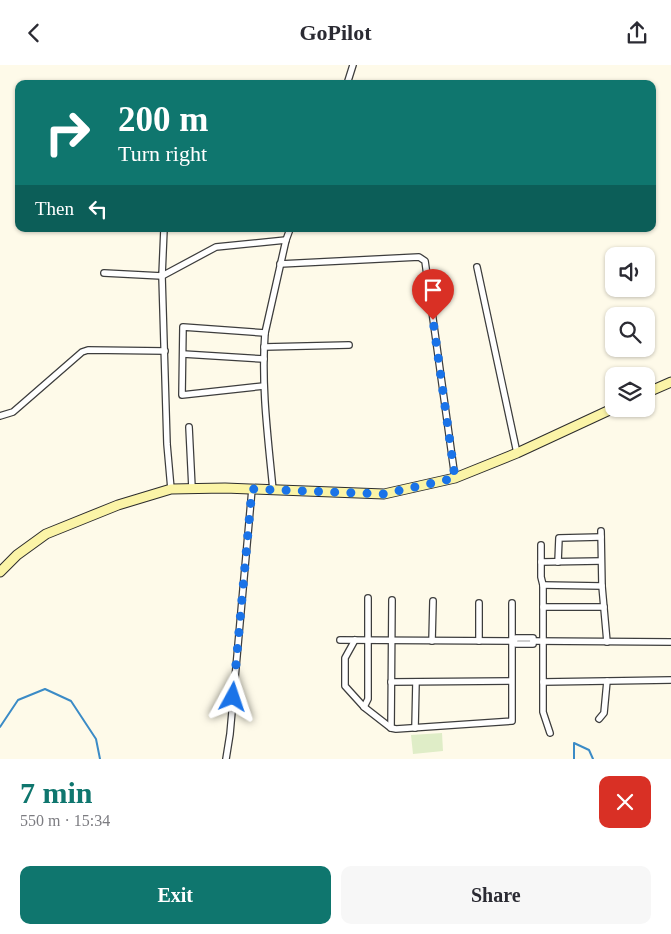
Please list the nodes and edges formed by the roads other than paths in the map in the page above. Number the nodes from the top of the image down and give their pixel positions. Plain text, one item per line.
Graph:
1 (353, 65) edge
2 (348, 80) edge
3 (164, 232) edge
4 (289, 232) edge
5 (286, 239) junction
6 (280, 264) junction
7 (477, 267) dead end
8 (104, 273) dead end
9 (162, 277) junction
10 (265, 333) junction
11 (349, 345) dead end
12 (264, 347) junction
13 (165, 351) junction
14 (183, 354) junction
15 (264, 359) junction
16 (671, 382) edge
17 (264, 386) junction
18 (655, 389) edge
19 (605, 412) edge
20 (0, 416) edge
21 (189, 427) dead end
22 (517, 453) junction
23 (455, 478) junction
24 (192, 488) junction
25 (171, 489) junction
26 (252, 489) junction
27 (273, 490) junction
28 (541, 545) dead end
29 (601, 561) junction
30 (541, 562) junction
31 (558, 562) junction
32 (0, 572) edge
33 (543, 585) junction
34 (602, 586) junction
35 (368, 598) dead end
36 (392, 601) dead end
37 (433, 601) dead end
38 (479, 603) dead end
39 (512, 603) dead end
40 (543, 607) junction
41 (604, 607) junction
42 (340, 640) dead end
43 (355, 640) junction
44 (368, 640) junction
45 (392, 641) junction
46 (432, 641) junction
47 (479, 641) junction
48 (512, 641) junction
49 (543, 641) junction
50 (607, 642) junction
51 (671, 642) edge
52 (671, 680) edge
53 (511, 681) junction
54 (607, 681) junction
55 (391, 682) junction
56 (416, 682) junction
57 (543, 682) junction
58 (364, 707) junction
59 (599, 719) dead end
60 (391, 727) junction
61 (415, 728) junction
62 (550, 733) dead end
63 (226, 759) edge

1 - 2 street
3 - 9 street
4 - 5 street
5 - 6 street
5 - 9 street
6 - 10 street
6 - 23 street
7 - 22 street
8 - 9 street
9 - 13 street
10 - 12 street
10 - 14 street
11 - 12 street
12 - 15 street
13 - 20 street
13 - 25 street
14 - 15 street
14 - 17 street
15 - 17 street
16 - 18 street
17 - 27 street
19 - 22 street
21 - 24 street
22 - 23 street
23 - 27 street
24 - 25 street
24 - 26 street
25 - 32 street
26 - 27 street
26 - 63 street
28 - 30 street
29 - 31 street
29 - 31 street
29 - 34 street
30 - 31 street
30 - 33 street
33 - 34 street
33 - 40 street
34 - 41 street
35 - 44 street
36 - 45 street
37 - 46 street
38 - 47 street
39 - 48 street
40 - 41 street
40 - 49 street
41 - 50 street
42 - 43 street
43 - 44 street
43 - 58 street
44 - 45 street
44 - 58 street
45 - 46 street
45 - 55 street
46 - 47 street
47 - 48 street
48 - 49 street
48 - 53 street
49 - 50 street
49 - 57 street
50 - 51 street
52 - 54 street
53 - 56 street
53 - 61 street
54 - 57 street
54 - 59 street
55 - 56 street
55 - 60 street
56 - 61 street
57 - 62 street
58 - 60 street
60 - 61 street

